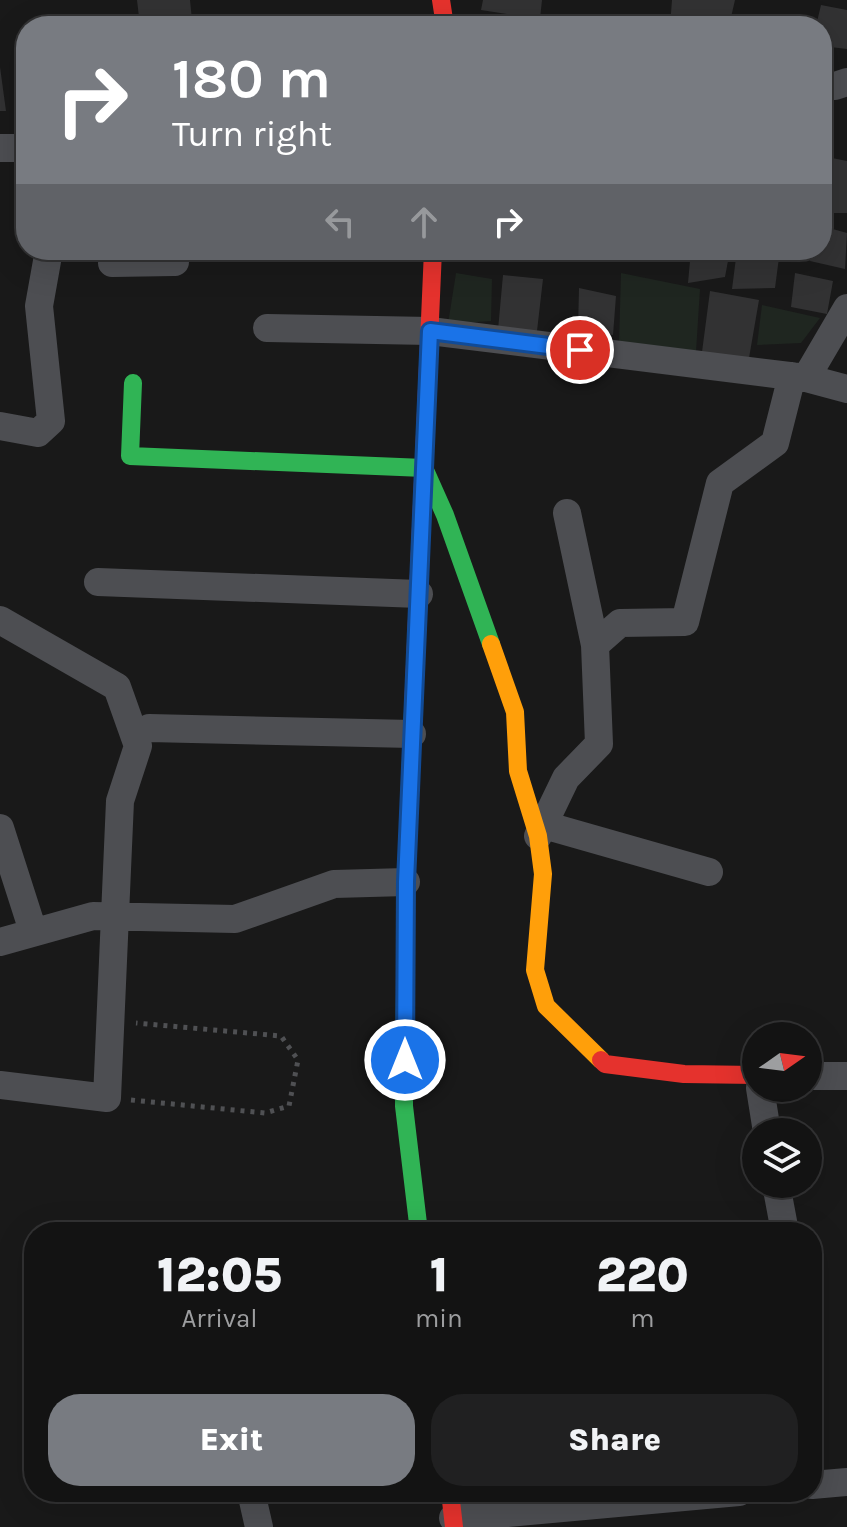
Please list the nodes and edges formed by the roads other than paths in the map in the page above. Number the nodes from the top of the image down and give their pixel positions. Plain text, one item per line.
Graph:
1 (47, 260) edge
2 (175, 260) edge
3 (433, 260) edge
4 (112, 263) dead end
5 (847, 308) edge
6 (267, 328) dead end
7 (430, 331) junction
8 (799, 377) junction
9 (133, 383) dead end
10 (847, 389) edge
11 (0, 426) edge
12 (424, 468) junction
13 (567, 513) dead end
14 (98, 582) dead end
15 (419, 594) junction
16 (0, 620) edge
17 (595, 645) junction
18 (149, 728) dead end
19 (412, 734) junction
20 (0, 828) edge
21 (541, 830) junction
22 (709, 872) dead end
23 (406, 882) junction
24 (116, 916) junction
25 (33, 931) junction
26 (0, 942) edge
27 (742, 1075) edge
28 (822, 1076) edge
29 (847, 1076) edge
30 (0, 1085) edge
31 (779, 1198) edge
32 (418, 1222) edge
33 (783, 1222) edge
34 (847, 1482) edge
35 (822, 1484) edge
36 (253, 1502) edge
37 (587, 1502) edge
38 (453, 1512) edge
39 (259, 1527) edge

1 - 11 street
2 - 4 street
3 - 7 street
5 - 8 street
6 - 7 street
7 - 8 street
7 - 12 street
8 - 10 street
8 - 17 street
9 - 12 street
12 - 15 street
12 - 21 street
13 - 17 street
14 - 15 street
15 - 19 street
16 - 24 street
17 - 21 street
18 - 19 street
19 - 23 street
20 - 25 street
21 - 22 street
21 - 27 street
23 - 24 street
23 - 32 street
24 - 25 street
24 - 30 street
25 - 26 street
28 - 29 street
31 - 33 street
34 - 35 street
36 - 39 street
37 - 38 street

